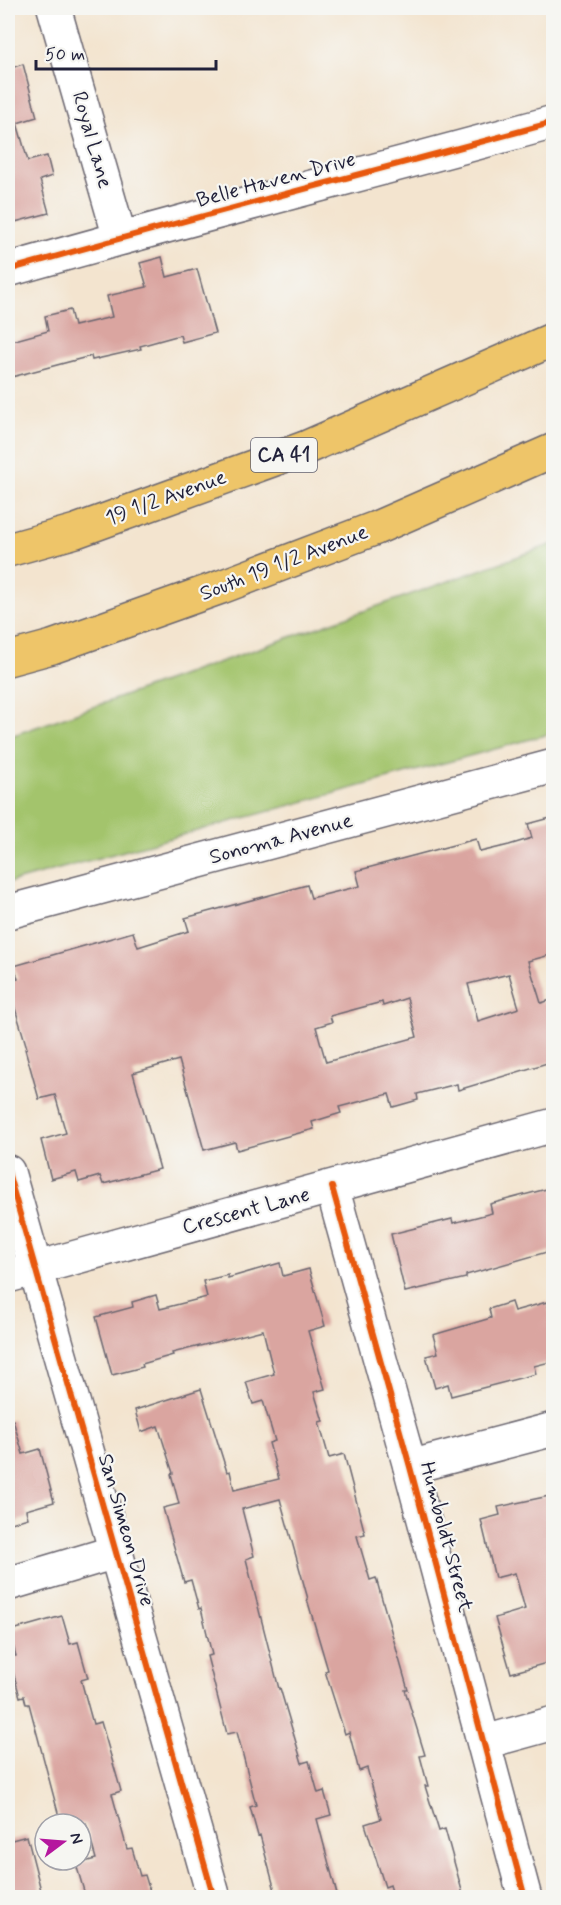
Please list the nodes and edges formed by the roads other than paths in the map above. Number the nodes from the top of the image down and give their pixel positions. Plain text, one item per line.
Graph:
1 (54, 8) edge
2 (554, 122) edge
3 (120, 238) junction
4 (8, 270) edge
5 (554, 339) edge
6 (554, 450) edge
7 (8, 550) edge
8 (8, 659) edge
9 (554, 766) edge
10 (8, 912) edge
11 (554, 1125) edge
12 (8, 1172) edge
13 (332, 1187) junction
14 (21, 1272) edge
15 (554, 1430) edge
16 (410, 1467) junction
17 (115, 1552) junction
18 (8, 1584) edge
19 (554, 1723) edge
20 (485, 1742) junction
21 (214, 1898) edge
22 (525, 1898) edge

1 - 3 street, Royal Lane
2 - 3 street, Belle Haven Drive
3 - 4 street, Belle Haven Drive
5 - 7 highway, 19 1/2 Avenue / CA 41
6 - 8 highway, South 19 1/2 Avenue
9 - 10 street, Sonoma Avenue
11 - 13 street, Crescent Lane
12 - 14 street, San Simeon Drive
13 - 14 street, Crescent Lane
13 - 16 street, Humboldt Street
14 - 17 street, San Simeon Drive
15 - 16 street
16 - 20 street, Humboldt Street
17 - 18 street
17 - 21 street, San Simeon Drive
19 - 20 street
20 - 22 street, Humboldt Street

